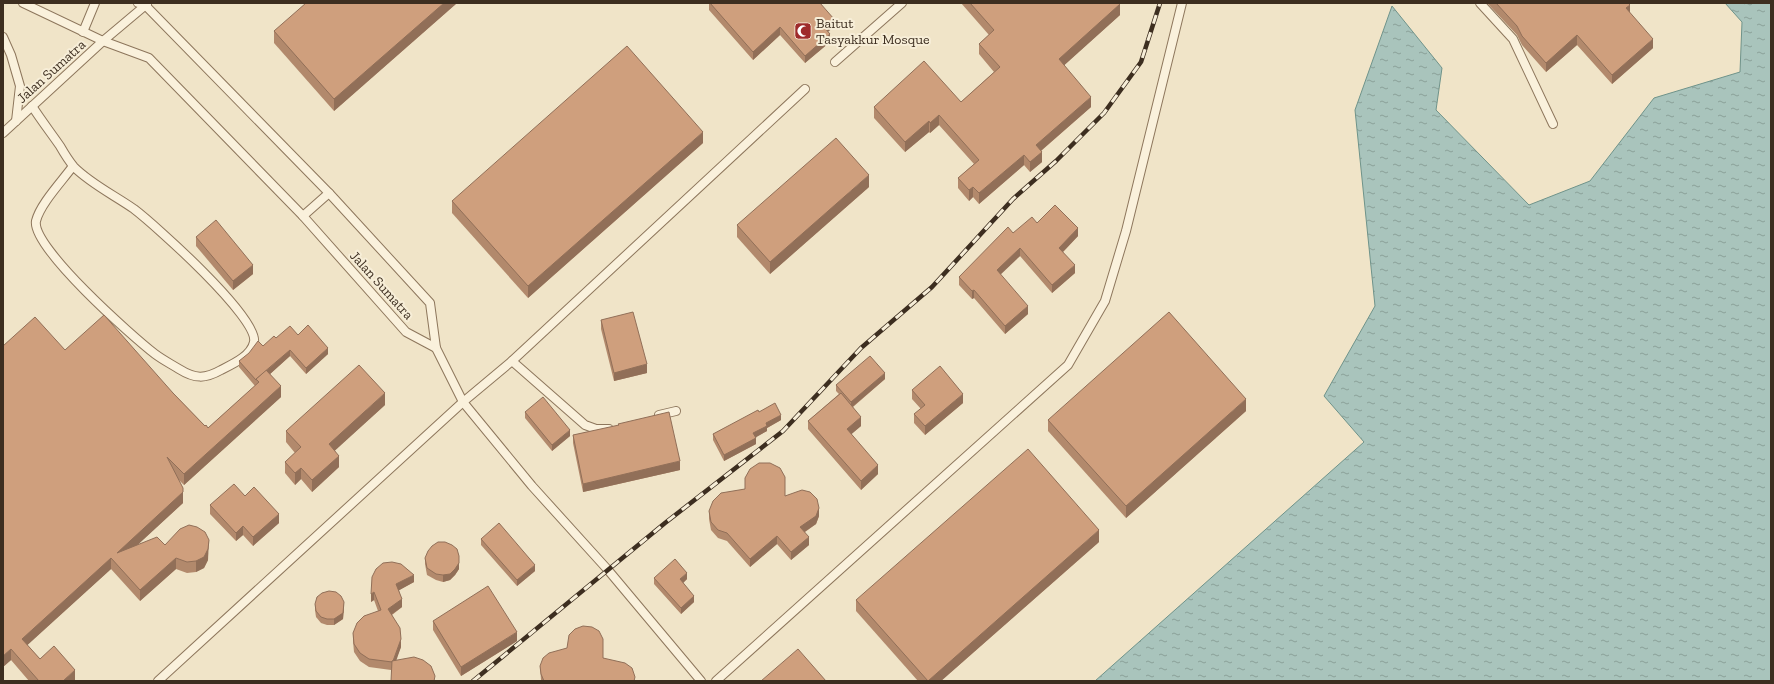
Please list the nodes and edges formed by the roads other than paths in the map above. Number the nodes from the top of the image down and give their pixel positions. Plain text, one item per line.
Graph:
1 (23, 3) edge
2 (95, 3) edge
3 (902, 3) edge
4 (1182, 3) edge
5 (1480, 3) edge
6 (144, 4) edge
7 (83, 32) junction
8 (3, 37) edge
9 (103, 41) junction
10 (835, 62) dead end
11 (805, 89) dead end
12 (32, 106) junction
13 (16, 121) junction
14 (1553, 124) dead end
15 (3, 133) edge
16 (73, 166) junction
17 (329, 193) junction
18 (303, 216) junction
19 (436, 348) junction
20 (512, 361) junction
21 (463, 402) junction
22 (676, 411) dead end
23 (648, 418) edge
24 (615, 427) edge
25 (158, 681) edge
26 (701, 681) edge
27 (716, 681) edge

1 - 7 lane, Jalan Sumatra
2 - 7 lane
3 - 10 lane
4 - 27 lane
5 - 14 lane
6 - 9 lane, Jalan Sumatra
6 - 17 lane, Jalan Sumatra
7 - 9 lane, Jalan Sumatra
8 - 13 lane, Jalan Sumatra
9 - 12 lane, Jalan Sumatra
9 - 18 lane, Jalan Sumatra
11 - 20 lane
12 - 13 lane, Jalan Sumatra
12 - 16 lane
13 - 15 lane, Jalan Sumatra
16 - 16 lane
17 - 18 lane
17 - 19 lane, Jalan Sumatra
18 - 19 lane, Jalan Sumatra
19 - 21 lane
20 - 21 lane
20 - 24 lane
21 - 25 lane
21 - 26 lane
22 - 23 lane

